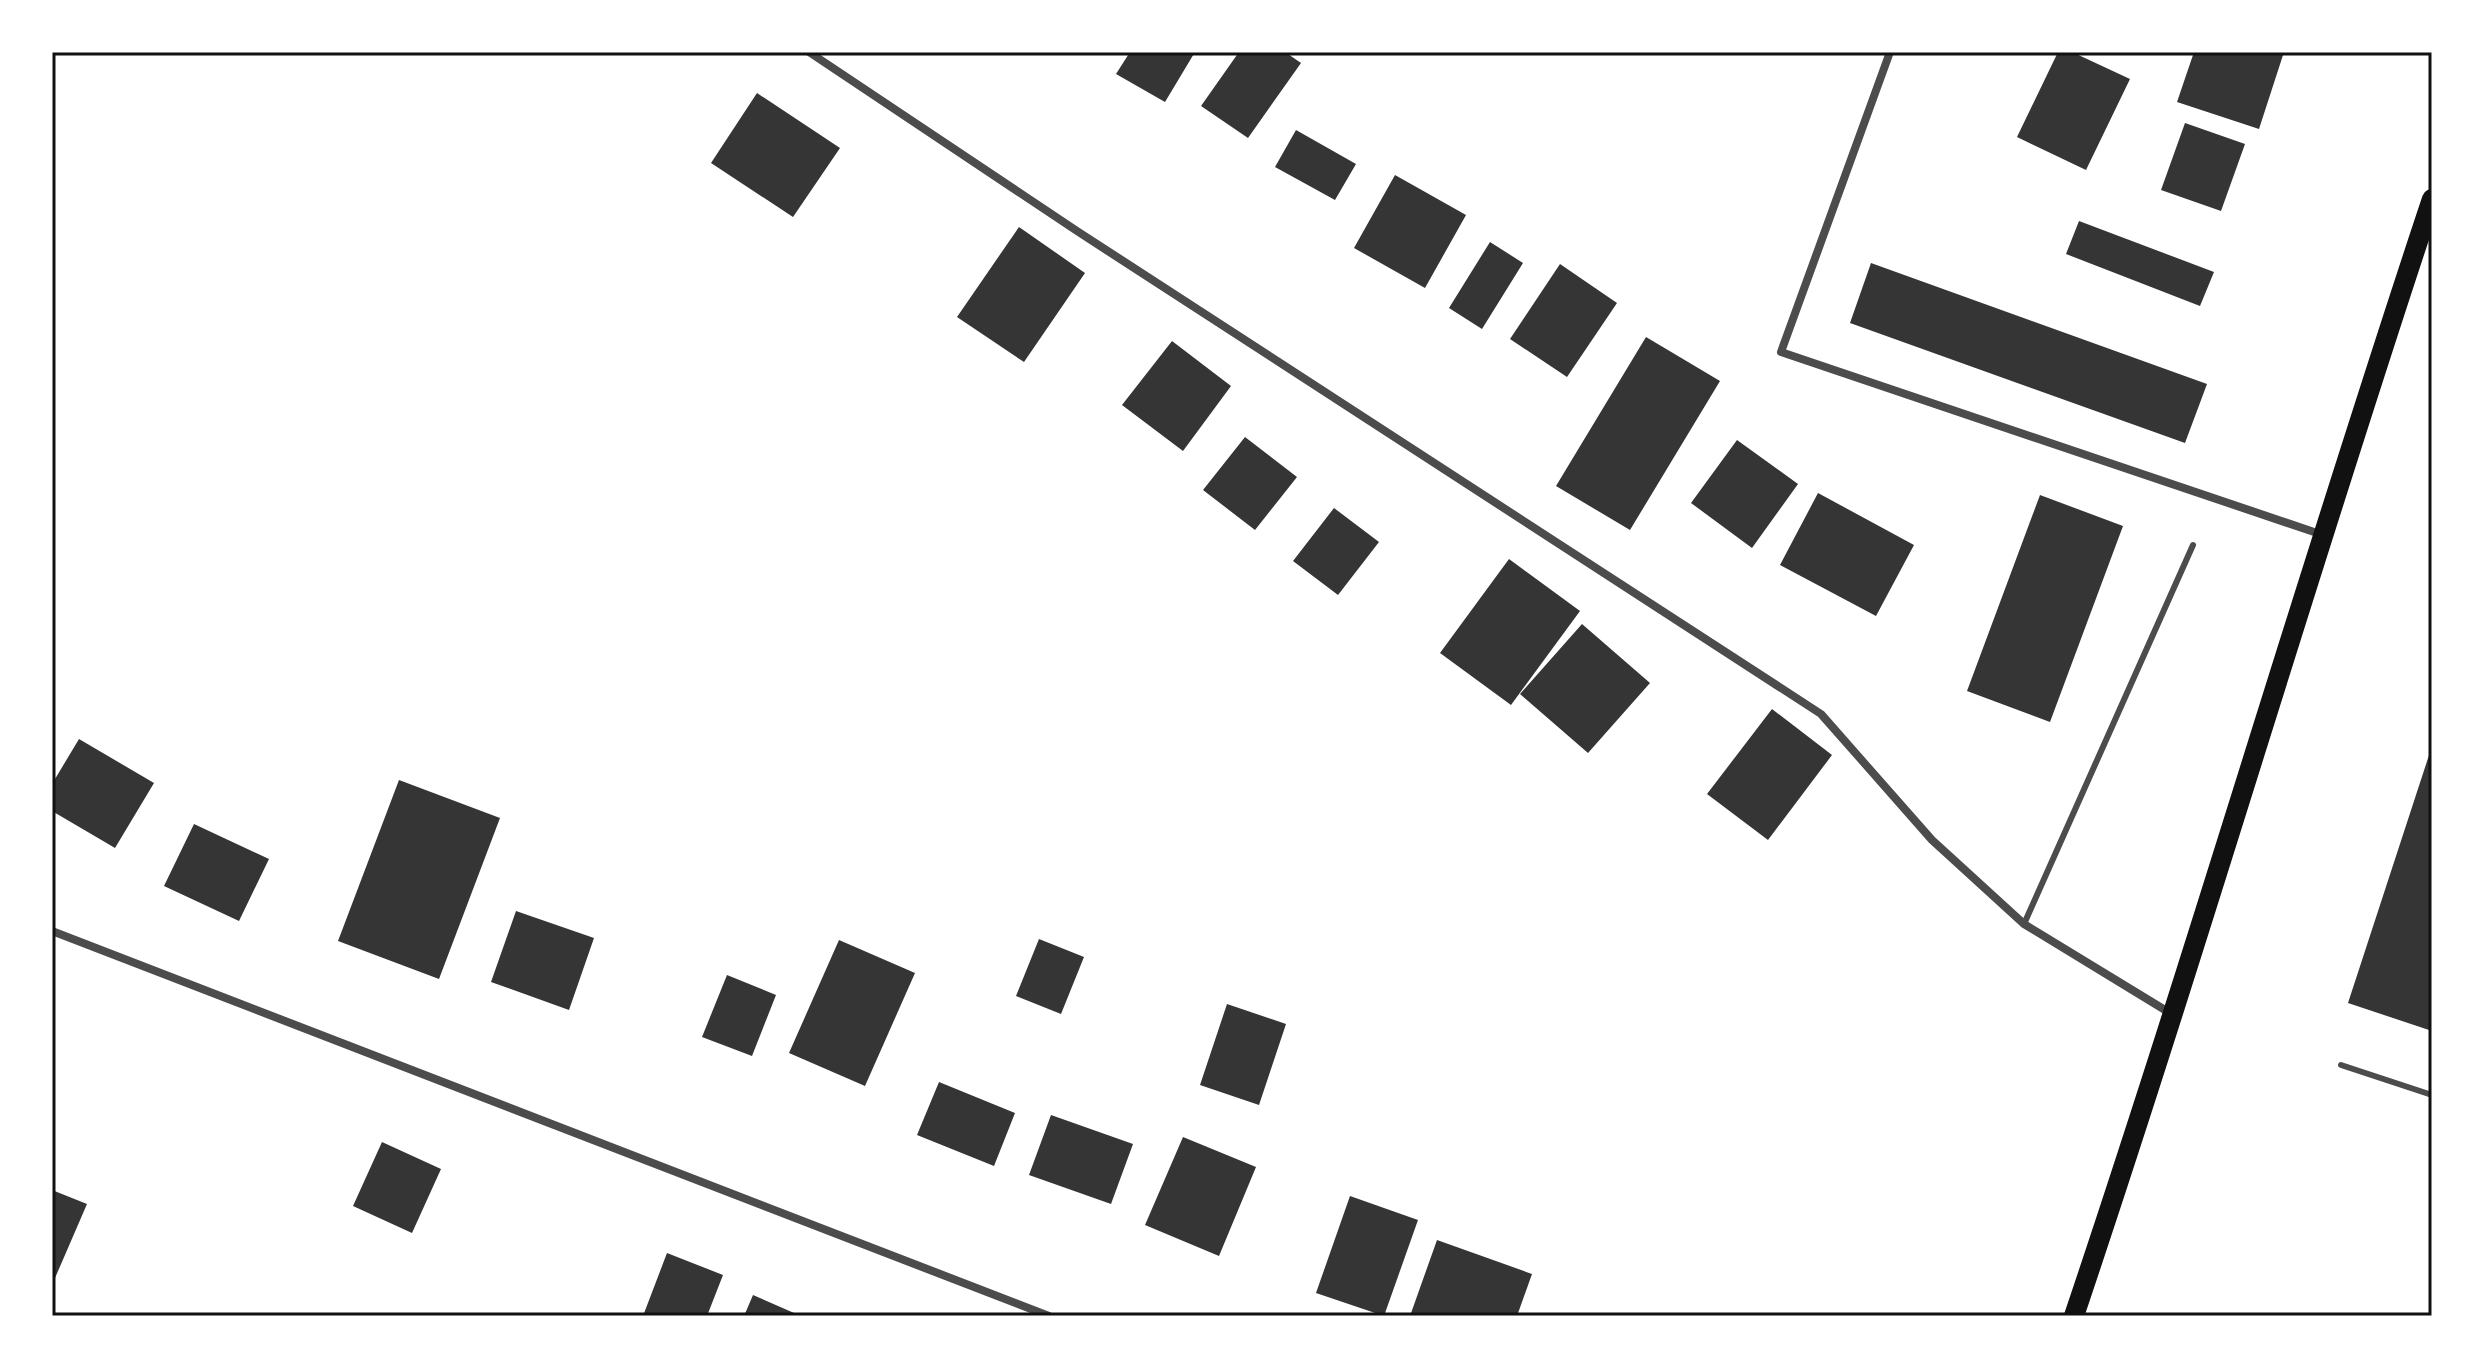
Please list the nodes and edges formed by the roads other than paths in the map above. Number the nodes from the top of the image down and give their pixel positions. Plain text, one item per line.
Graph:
1 (809, 52) edge
2 (1890, 52) edge
3 (2432, 199) edge
4 (2320, 534) junction
5 (2193, 545) dead end
6 (2024, 924) junction
7 (52, 931) edge
8 (2174, 1016) junction
9 (2341, 1065) dead end
10 (2432, 1095) edge
11 (1049, 1316) edge
12 (2074, 1316) edge

1 - 6 street
2 - 4 street
3 - 4 main road
4 - 8 main road
5 - 6 lane
6 - 8 street
7 - 11 street
8 - 12 main road
9 - 10 lane

